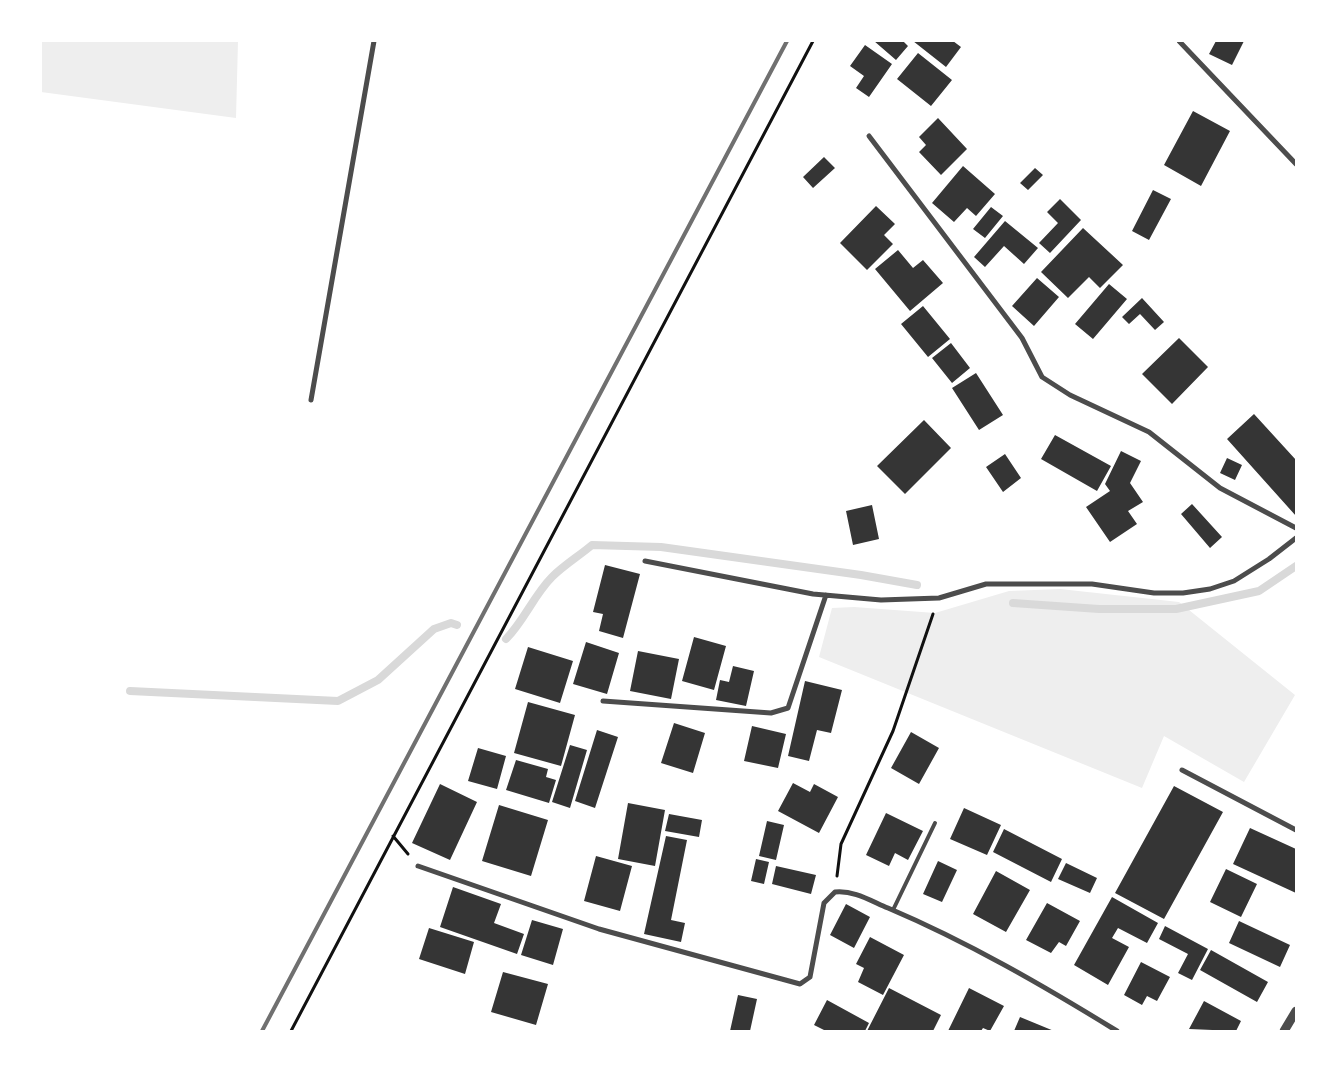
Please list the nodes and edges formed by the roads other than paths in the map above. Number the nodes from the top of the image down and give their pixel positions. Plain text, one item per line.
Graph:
1 (374, 41) edge
2 (1179, 41) edge
3 (869, 136) dead end
4 (1296, 164) edge
5 (311, 400) dead end
6 (1296, 528) edge
7 (1296, 538) edge
8 (645, 561) dead end
9 (826, 595) junction
10 (603, 701) dead end
11 (1182, 770) dead end
12 (935, 823) dead end
13 (1296, 830) edge
14 (418, 866) road end
15 (893, 910) junction
16 (1296, 1011) edge
17 (1117, 1031) edge
18 (1284, 1031) edge

1 - 5 street
2 - 4 street
3 - 6 street
7 - 9 street
8 - 9 street
9 - 10 street
11 - 13 street
12 - 15 lane
14 - 15 street
15 - 17 street
16 - 18 street

